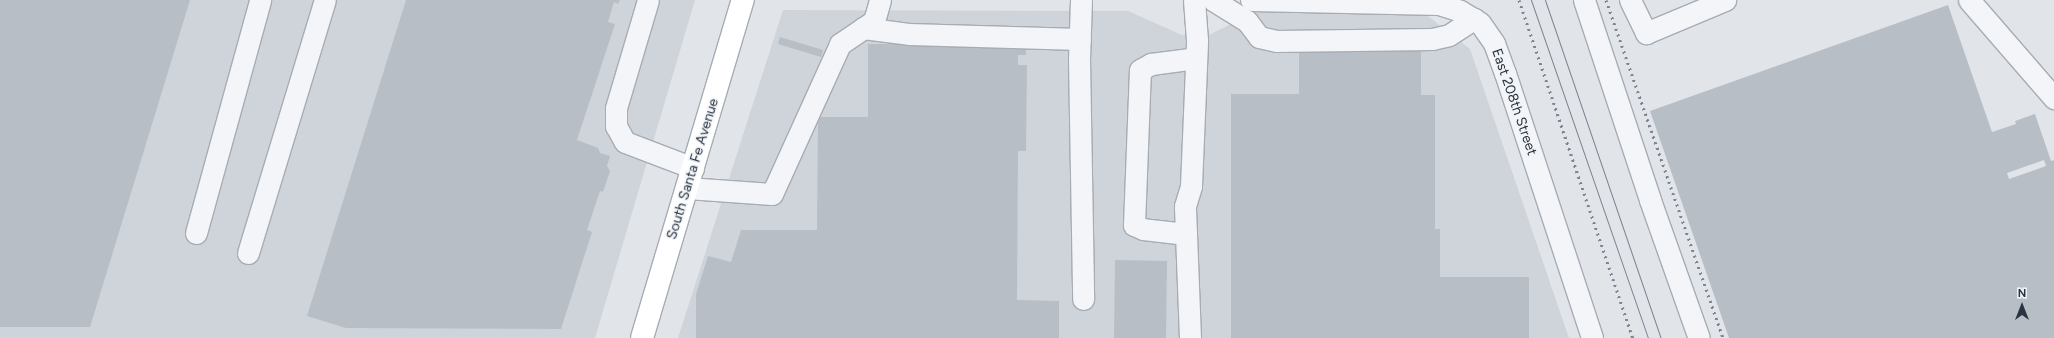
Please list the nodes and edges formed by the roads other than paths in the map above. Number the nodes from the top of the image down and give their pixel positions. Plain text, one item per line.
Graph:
1 (260, 0) edge
2 (326, 0) edge
3 (648, 0) edge
4 (743, 0) edge
5 (880, 0) edge
6 (1081, 0) edge
7 (1194, 0) edge
8 (1213, 0) edge
9 (1251, 0) edge
10 (1584, 0) edge
11 (1630, 0) edge
12 (1725, 0) edge
13 (1969, 0) edge
14 (1474, 19) junction
15 (863, 28) junction
16 (1080, 39) junction
17 (1196, 58) junction
18 (2054, 98) edge
19 (690, 178) junction
20 (196, 233) dead end
21 (1186, 234) junction
22 (248, 252) dead end
23 (1083, 299) dead end
24 (642, 338) edge
25 (1190, 338) edge
26 (1592, 338) edge
27 (1699, 338) edge

1 - 20 lane
2 - 22 lane
3 - 19 lane
4 - 19 main road, South Santa Fe Avenue
5 - 15 lane
6 - 16 lane
7 - 17 lane
8 - 14 lane
9 - 14 lane, East 208th Street
10 - 27 lane
11 - 12 lane
13 - 18 lane
14 - 26 lane, East 208th Street
15 - 16 lane
15 - 19 lane
16 - 23 lane
17 - 21 lane
17 - 21 lane
19 - 24 main road, South Santa Fe Avenue
21 - 25 lane

